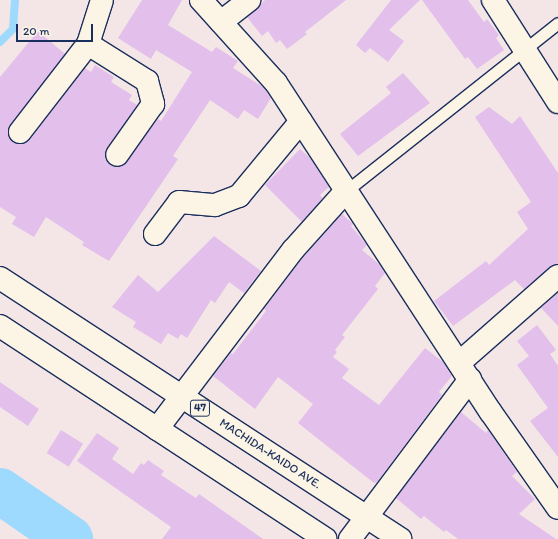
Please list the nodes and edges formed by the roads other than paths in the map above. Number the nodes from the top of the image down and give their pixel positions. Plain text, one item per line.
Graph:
1 (102, 0) edge
2 (201, 0) edge
3 (249, 0) edge
4 (493, 0) edge
5 (221, 22) junction
6 (558, 23) edge
7 (88, 44) junction
8 (524, 49) junction
9 (558, 102) edge
10 (301, 121) junction
11 (20, 132) dead end
12 (117, 155) dead end
13 (346, 191) junction
14 (155, 234) dead end
15 (558, 276) edge
16 (0, 278) edge
17 (0, 326) edge
18 (464, 371) junction
19 (181, 396) junction
20 (157, 429) junction
21 (558, 508) edge
22 (366, 517) junction
23 (325, 539) edge
24 (350, 539) edge
25 (400, 539) edge

1 - 7 street
2 - 5 street
3 - 5 street
4 - 8 street
5 - 10 street
6 - 8 lane
7 - 11 street
7 - 12 street
8 - 9 street
8 - 13 lane
10 - 13 street
10 - 14 street
13 - 18 street
13 - 19 street
15 - 18 street
16 - 19 street, MACHIDA-KAIDO AVE. / 47
17 - 20 street
18 - 21 street
18 - 22 street
19 - 20 street
19 - 22 street, MACHIDA-KAIDO AVE. / 47
20 - 23 street
22 - 24 street
22 - 25 street, MACHIDA-KAIDO AVE. / 47

